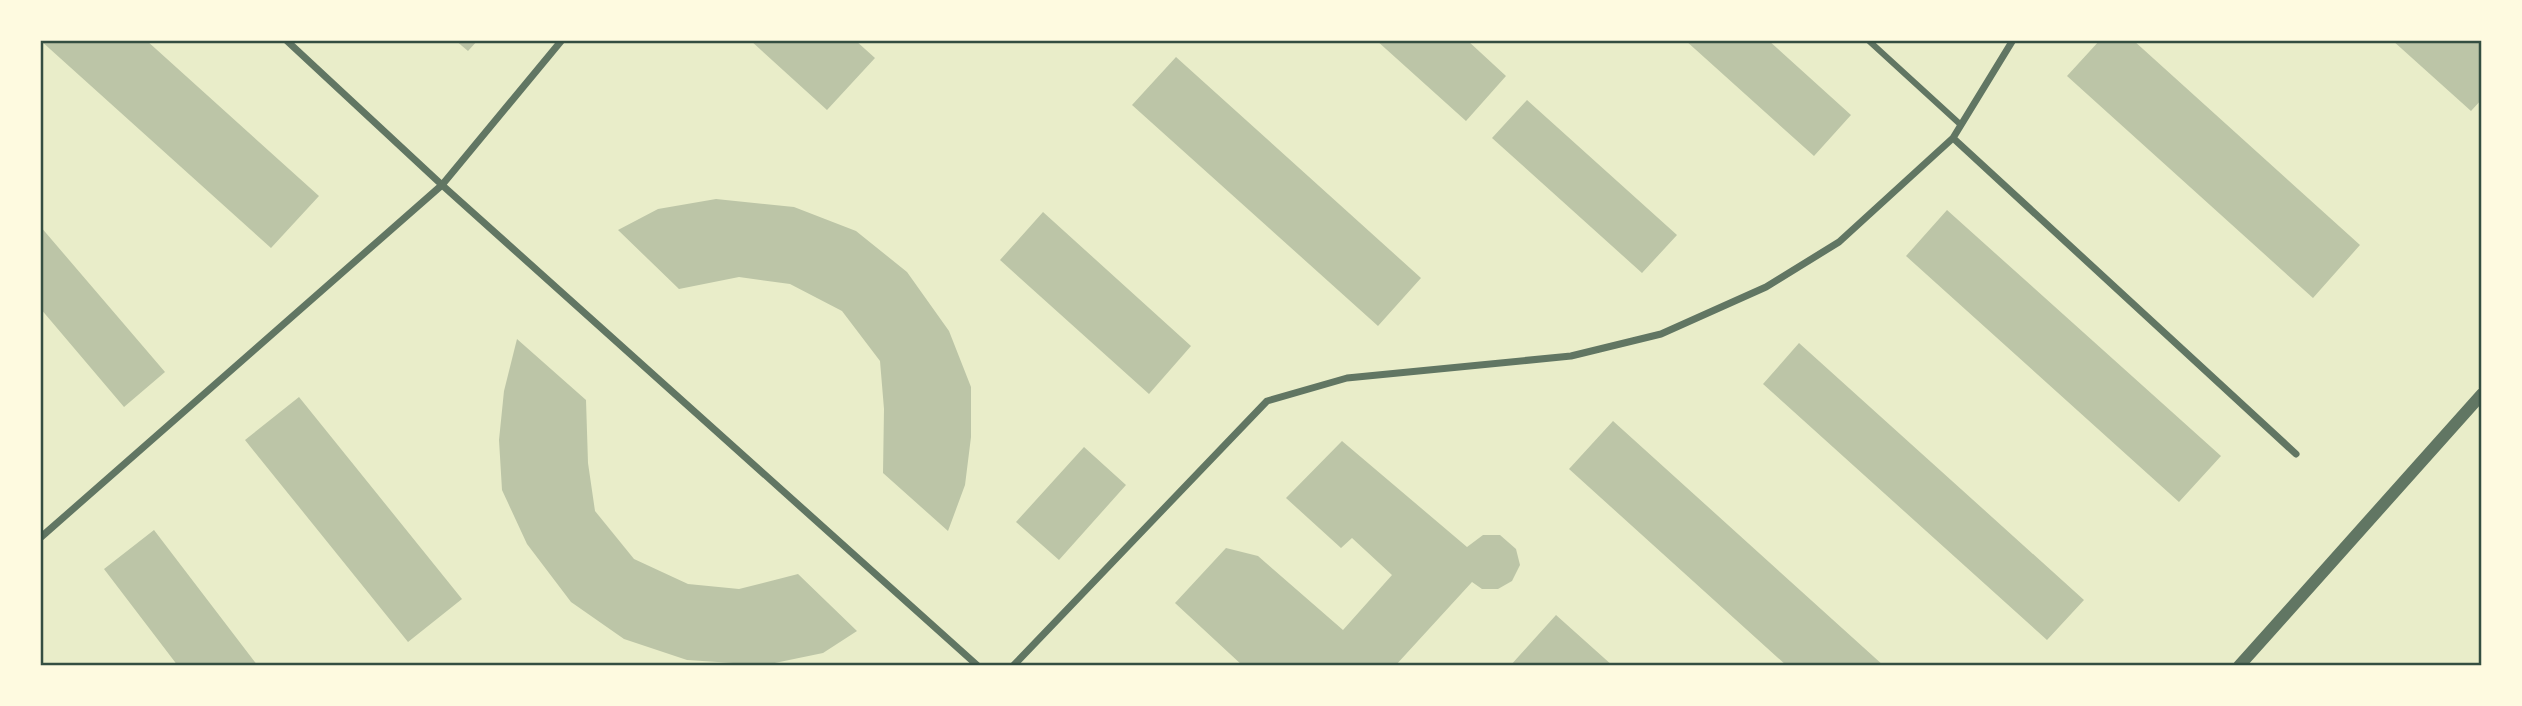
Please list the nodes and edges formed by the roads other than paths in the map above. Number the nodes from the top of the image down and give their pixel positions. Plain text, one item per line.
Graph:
1 (286, 40) edge
2 (562, 40) edge
3 (1868, 40) edge
4 (2013, 40) edge
5 (1961, 125) junction
6 (1953, 138) junction
7 (442, 185) junction
8 (2482, 394) edge
9 (2296, 454) dead end
10 (40, 538) edge
11 (978, 666) edge
12 (1013, 666) edge
13 (2239, 666) edge

1 - 7 street
2 - 7 street
3 - 5 street
4 - 5 street
5 - 6 street
6 - 9 street
6 - 12 street
7 - 10 street
7 - 11 street
8 - 13 street

